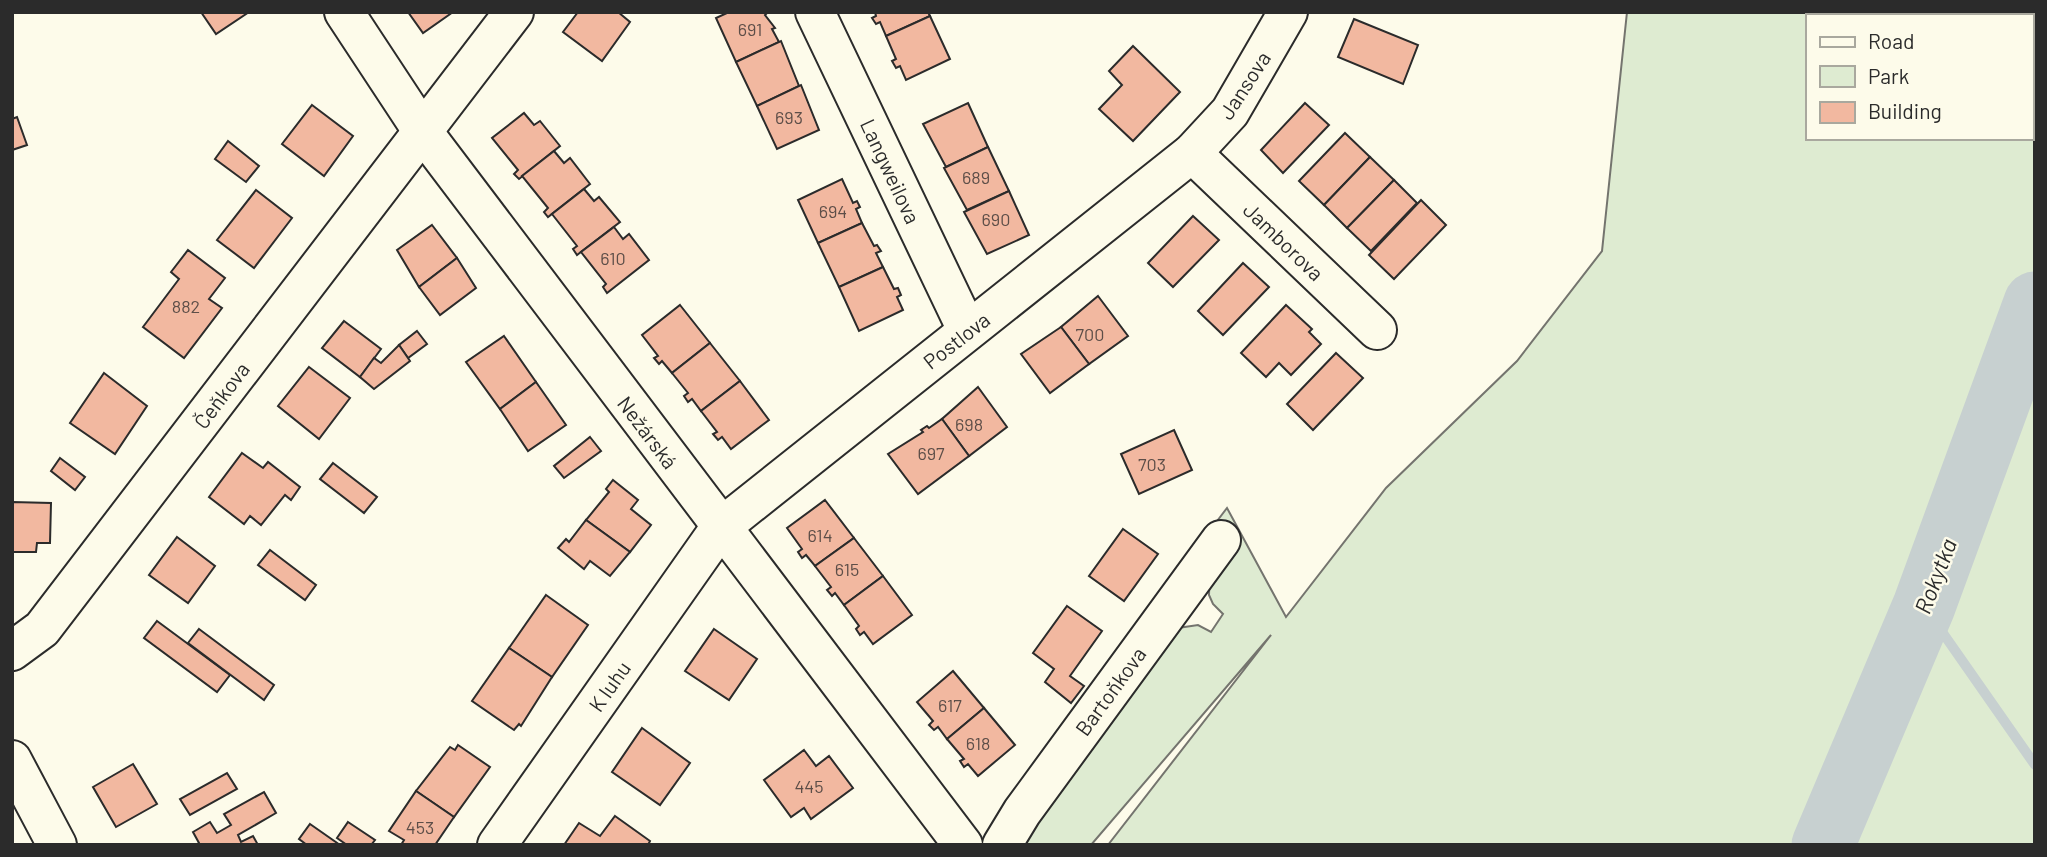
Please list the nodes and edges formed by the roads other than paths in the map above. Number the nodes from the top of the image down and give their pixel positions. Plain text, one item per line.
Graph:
1 (344, 12) edge
2 (514, 12) edge
3 (816, 12) edge
4 (1288, 12) edge
5 (423, 132) junction
6 (1192, 153) junction
7 (967, 330) junction
8 (1377, 330) dead end
9 (720, 528) junction
10 (1221, 540) dead end
11 (12, 651) edge
12 (17, 779) edge
13 (57, 845) edge
14 (497, 845) edge
15 (963, 845) edge
16 (1002, 845) edge

1 - 5 street, Nežárská
2 - 5 street, Čeňkova
3 - 7 street, Langweilova
4 - 6 street, Jansova
5 - 9 street, Nežárská
5 - 11 street, Čeňkova
6 - 7 street, Postlova
6 - 8 street, Jamborova
7 - 9 street, Postlova
9 - 14 street, K luhu
9 - 15 street, Nežárská
10 - 16 street, Bartoňkova
12 - 13 street

